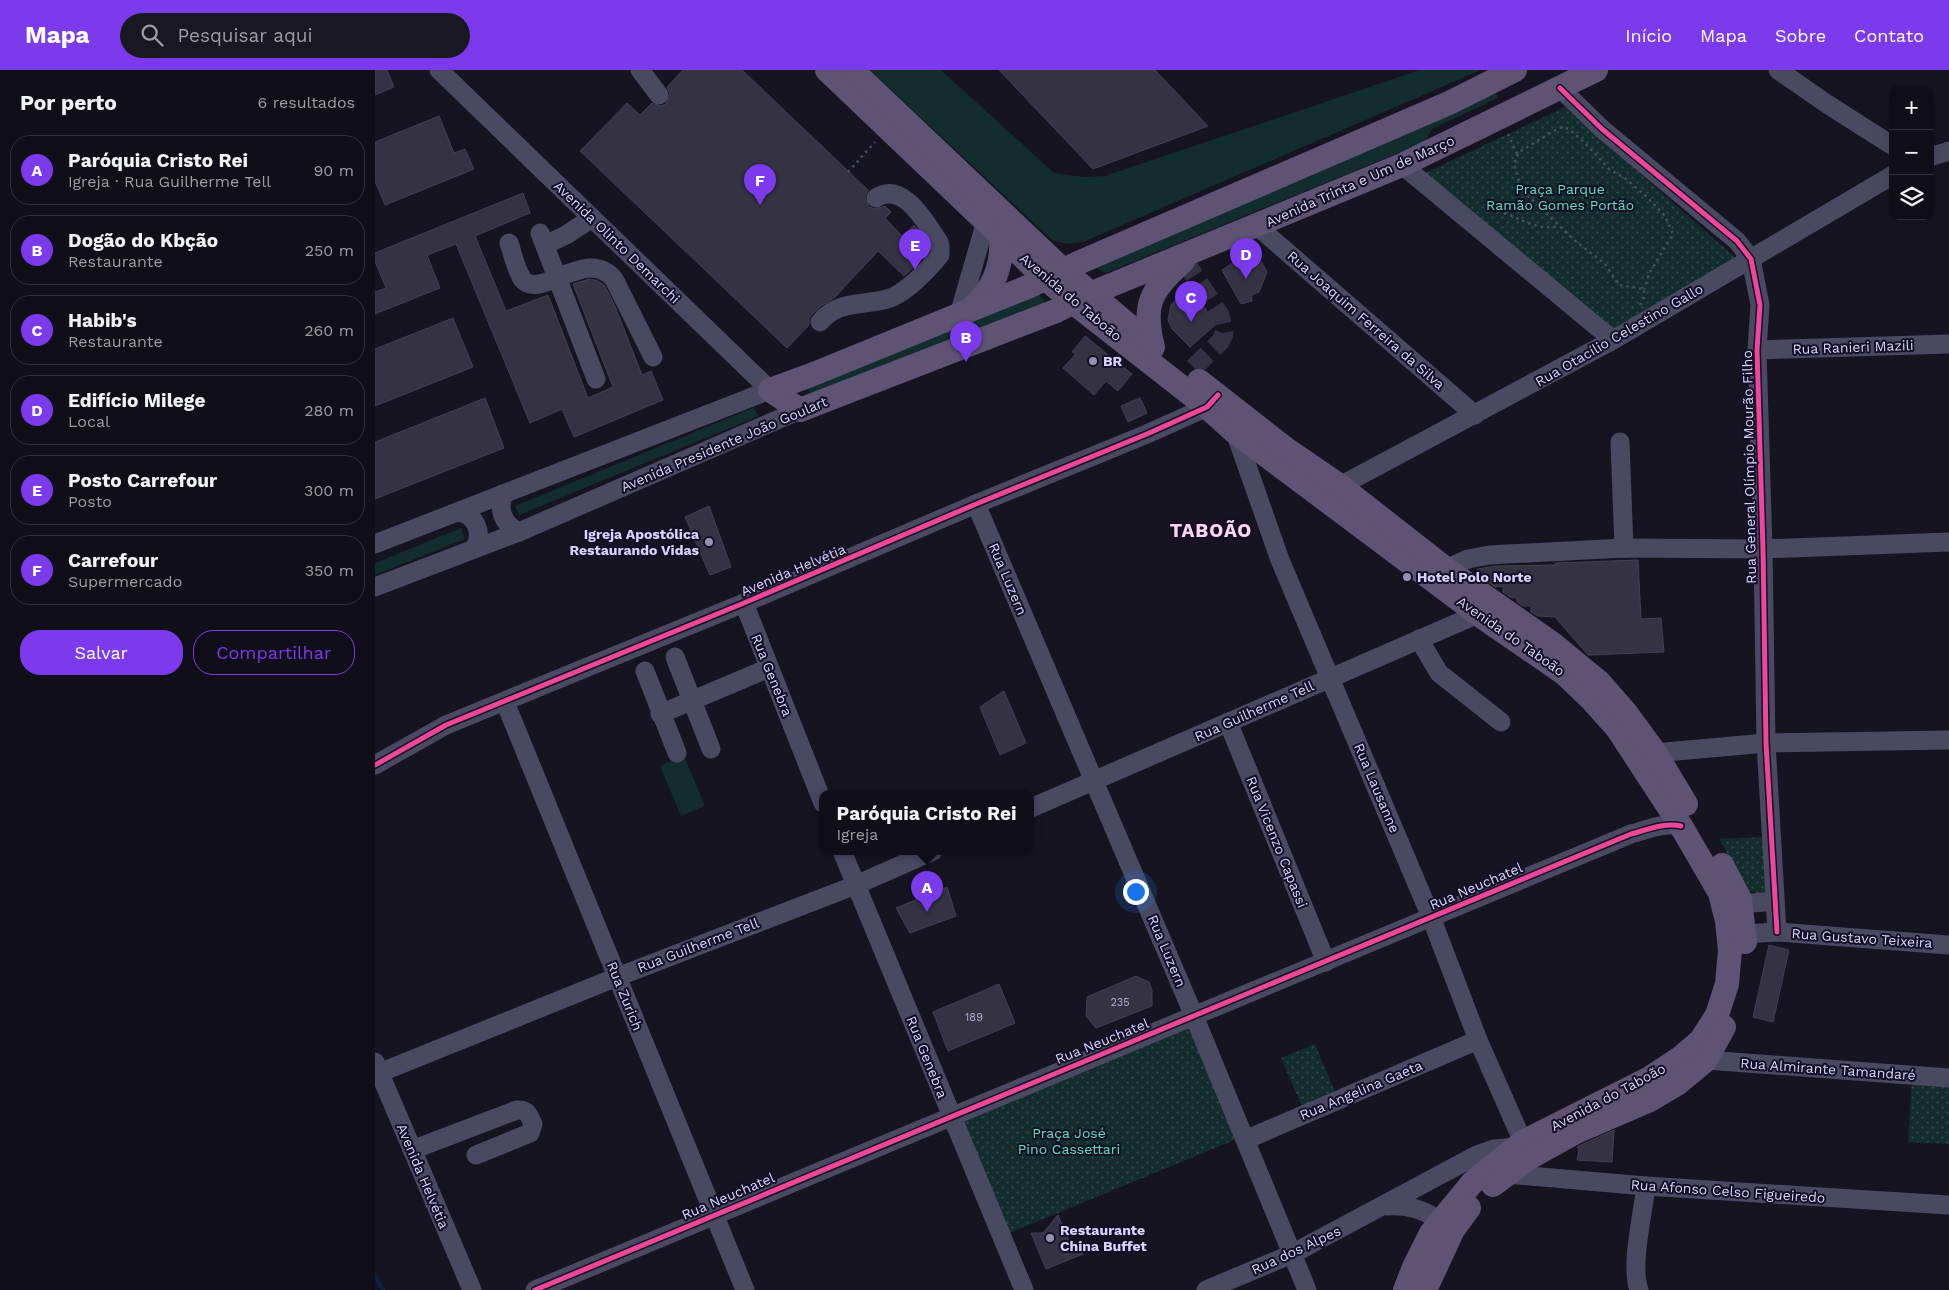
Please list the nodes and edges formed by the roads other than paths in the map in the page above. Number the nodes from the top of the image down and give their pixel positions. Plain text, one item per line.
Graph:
1 (439, 70) edge
2 (640, 70) edge
3 (827, 70) edge
4 (852, 70) edge
5 (1515, 70) edge
6 (1596, 70) edge
7 (1778, 70) edge
8 (1558, 79) edge
9 (1494, 80) junction
10 (659, 95) dead end
11 (1889, 143) edge
12 (1949, 151) edge
13 (1428, 152) junction
14 (1934, 156) edge
15 (1402, 165) junction
16 (1889, 177) edge
17 (876, 198) dead end
18 (591, 218) junction
19 (1257, 226) junction
20 (993, 229) junction
21 (509, 243) dead end
22 (1193, 252) junction
23 (1751, 259) junction
24 (1054, 274) junction
25 (557, 278) junction
26 (1083, 298) junction
27 (964, 313) junction
28 (820, 322) dead end
29 (1613, 340) junction
30 (1949, 344) edge
31 (1153, 347) junction
32 (1757, 350) junction
33 (653, 357) dead end
34 (596, 379) dead end
35 (770, 390) junction
36 (1212, 401) junction
37 (800, 410) junction
38 (1475, 415) junction
39 (1235, 432) junction
40 (1620, 442) dead end
41 (1340, 486) junction
42 (503, 494) junction
43 (976, 504) junction
44 (458, 512) junction
45 (519, 532) junction
46 (1949, 542) edge
47 (375, 544) edge
48 (475, 548) junction
49 (1624, 548) junction
50 (1763, 549) junction
51 (1446, 569) junction
52 (375, 587) edge
53 (743, 603) junction
54 (1478, 614) junction
55 (1419, 639) junction
56 (675, 657) dead end
57 (769, 668) junction
58 (645, 671) dead end
59 (1331, 678) junction
60 (691, 701) junction
61 (505, 702) junction
62 (660, 714) junction
63 (1228, 722) junction
64 (1501, 722) dead end
65 (1949, 740) edge
66 (1766, 743) junction
67 (711, 749) dead end
68 (677, 753) dead end
69 (1645, 753) junction
70 (375, 764) edge
71 (1093, 781) junction
72 (819, 793) edge
73 (1664, 800) junction
74 (1034, 807) edge
75 (1681, 826) junction
76 (1631, 834) junction
77 (844, 855) edge
78 (924, 855) edge
79 (856, 885) junction
80 (1775, 901) junction
81 (1741, 904) junction
82 (1431, 918) junction
83 (1777, 932) junction
84 (1745, 934) junction
85 (1949, 945) edge
86 (1326, 962) junction
87 (617, 977) junction
88 (1194, 1016) junction
89 (1478, 1040) junction
90 (1706, 1060) junction
91 (377, 1067) edge
92 (1949, 1078) edge
93 (951, 1116) junction
94 (1245, 1140) junction
95 (1519, 1145) junction
96 (413, 1150) junction
97 (476, 1155) dead end
98 (1507, 1174) junction
99 (1646, 1186) junction
100 (1949, 1205) edge
101 (1385, 1206) junction
102 (713, 1215) junction
103 (1440, 1221) junction
104 (1292, 1254) junction
105 (472, 1290) edge
106 (535, 1290) edge
107 (745, 1290) edge
108 (1024, 1290) edge
109 (1206, 1290) edge
110 (1307, 1290) edge
111 (1405, 1290) edge
112 (1425, 1290) edge
113 (1639, 1290) edge

1 - 18 street, Avenida Olinto Demarchi
2 - 10 street
3 - 20 main road, Avenida do Taboão
4 - 24 main road, Avenida do Taboão
5 - 9 main road
6 - 8 main road, Avenida Trinta e Um de Março
7 - 11 street
8 - 13 main road, Avenida Trinta e Um de Março
8 - 23 street, Rua General Olímpio Mourão Filho
9 - 13 main road
9 - 24 main road
12 - 14 street
13 - 15 main road, Avenida Trinta e Um de Março
15 - 19 main road, Avenida Trinta e Um de Março
15 - 29 street
16 - 23 street, Rua Otacílio Celestino Gallo
17 - 28 street
18 - 25 street
18 - 35 street, Avenida Olinto Demarchi
19 - 22 main road, Avenida Trinta e Um de Março
19 - 38 street, Rua Joaquim Ferreira da Silva
20 - 24 main road, Avenida do Taboão
20 - 27 main road
21 - 25 street
22 - 26 main road, Avenida Trinta e Um de Março
22 - 31 main road
23 - 29 street, Rua Otacílio Celestino Gallo
23 - 32 street, Rua General Olímpio Mourão Filho
24 - 26 main road, Avenida do Taboão
24 - 27 main road
25 - 33 street
25 - 34 street
26 - 31 main road, Avenida do Taboão
26 - 36 main road, Avenida do Taboão
26 - 37 main road, Avenida Presidente João Goulart
27 - 35 main road
29 - 38 street, Rua Otacílio Celestino Gallo
30 - 32 street, Rua Ranieri Mazili
31 - 36 main road, Avenida do Taboão
32 - 50 street, Rua General Olímpio Mourão Filho
35 - 37 main road, Avenida Olinto Demarchi
35 - 42 street
36 - 39 main road, Avenida do Taboão
36 - 41 main road, Avenida do Taboão
36 - 43 street, Avenida Helvétia
37 - 45 street, Avenida Presidente João Goulart
38 - 41 street, Rua Otacílio Celestino Gallo
39 - 54 main road, Avenida do Taboão
39 - 59 street, Rua Lausanne
40 - 49 street
41 - 51 main road, Avenida do Taboão
42 - 44 street
42 - 45 street
43 - 53 street, Avenida Helvétia
43 - 71 street, Rua Luzern
44 - 47 street
44 - 48 street
45 - 48 street, Avenida Presidente João Goulart
46 - 50 street
48 - 52 street, Avenida Presidente João Goulart
49 - 50 street
49 - 51 street
50 - 66 street, Rua General Olímpio Mourão Filho
51 - 69 main road, Avenida do Taboão
53 - 57 street, Rua Genebra
53 - 61 street, Avenida Helvétia
54 - 55 street, Rua Guilherme Tell
54 - 69 main road, Avenida do Taboão
55 - 59 street, Rua Guilherme Tell
55 - 64 street
56 - 60 street
57 - 60 street
57 - 72 street, Rua Genebra
58 - 62 street
59 - 63 street, Rua Guilherme Tell
59 - 82 street, Rua Lausanne
60 - 62 street
60 - 67 street
61 - 70 street, Avenida Helvétia
61 - 87 street, Rua Zurich
62 - 68 street
63 - 71 street, Rua Guilherme Tell
63 - 86 street, Rua Vicenzo Capassi
65 - 66 street
66 - 69 street
66 - 80 street, Rua General Olímpio Mourão Filho
69 - 73 main road, Avenida do Taboão
69 - 81 main road, Avenida do Taboão
71 - 74 street, Rua Guilherme Tell
71 - 88 street, Rua Luzern
73 - 75 main road, Avenida do Taboão
73 - 76 street, Rua Neuchatel
75 - 76 street, Rua Neuchatel
75 - 95 main road, Avenida do Taboão
76 - 82 street, Rua Neuchatel
77 - 79 street, Rua Genebra
78 - 79 street, Rua Guilherme Tell
79 - 87 street, Rua Guilherme Tell
79 - 93 street, Rua Genebra
80 - 81 street
80 - 83 street, Rua General Olímpio Mourão Filho
81 - 84 main road, Avenida do Taboão
82 - 86 street, Rua Neuchatel
82 - 89 street, Rua Lausanne
83 - 84 street, Rua Gustavo Teixeira
83 - 85 street, Rua Gustavo Teixeira
84 - 90 main road, Avenida do Taboão
86 - 88 street, Rua Neuchatel
87 - 91 street, Rua Guilherme Tell
87 - 102 street, Rua Zurich
88 - 93 street, Rua Neuchatel
88 - 94 street, Rua Luzern
89 - 94 street, Rua Angelina Gaeta
89 - 95 street, Rua Lausanne
90 - 92 street, Rua Almirante Tamandaré
90 - 98 main road, Avenida do Taboão
91 - 96 street, Avenida Helvétia
93 - 102 street, Rua Neuchatel
93 - 108 street, Rua Genebra
94 - 104 street, Rua Luzern
95 - 101 street, Rua dos Alpes
95 - 103 main road, Avenida do Taboão
96 - 97 street
96 - 105 street, Avenida Helvétia
98 - 99 street, Rua Afonso Celso Figueiredo
98 - 112 main road, Avenida do Taboão
99 - 100 street, Rua Afonso Celso Figueiredo
99 - 113 street
101 - 103 street, Rua dos Alpes
101 - 104 street, Rua dos Alpes
102 - 106 street, Rua Neuchatel
102 - 107 street, Rua Zurich
103 - 111 main road, Avenida do Taboão
104 - 109 street, Rua dos Alpes
104 - 110 street, Rua Luzern

